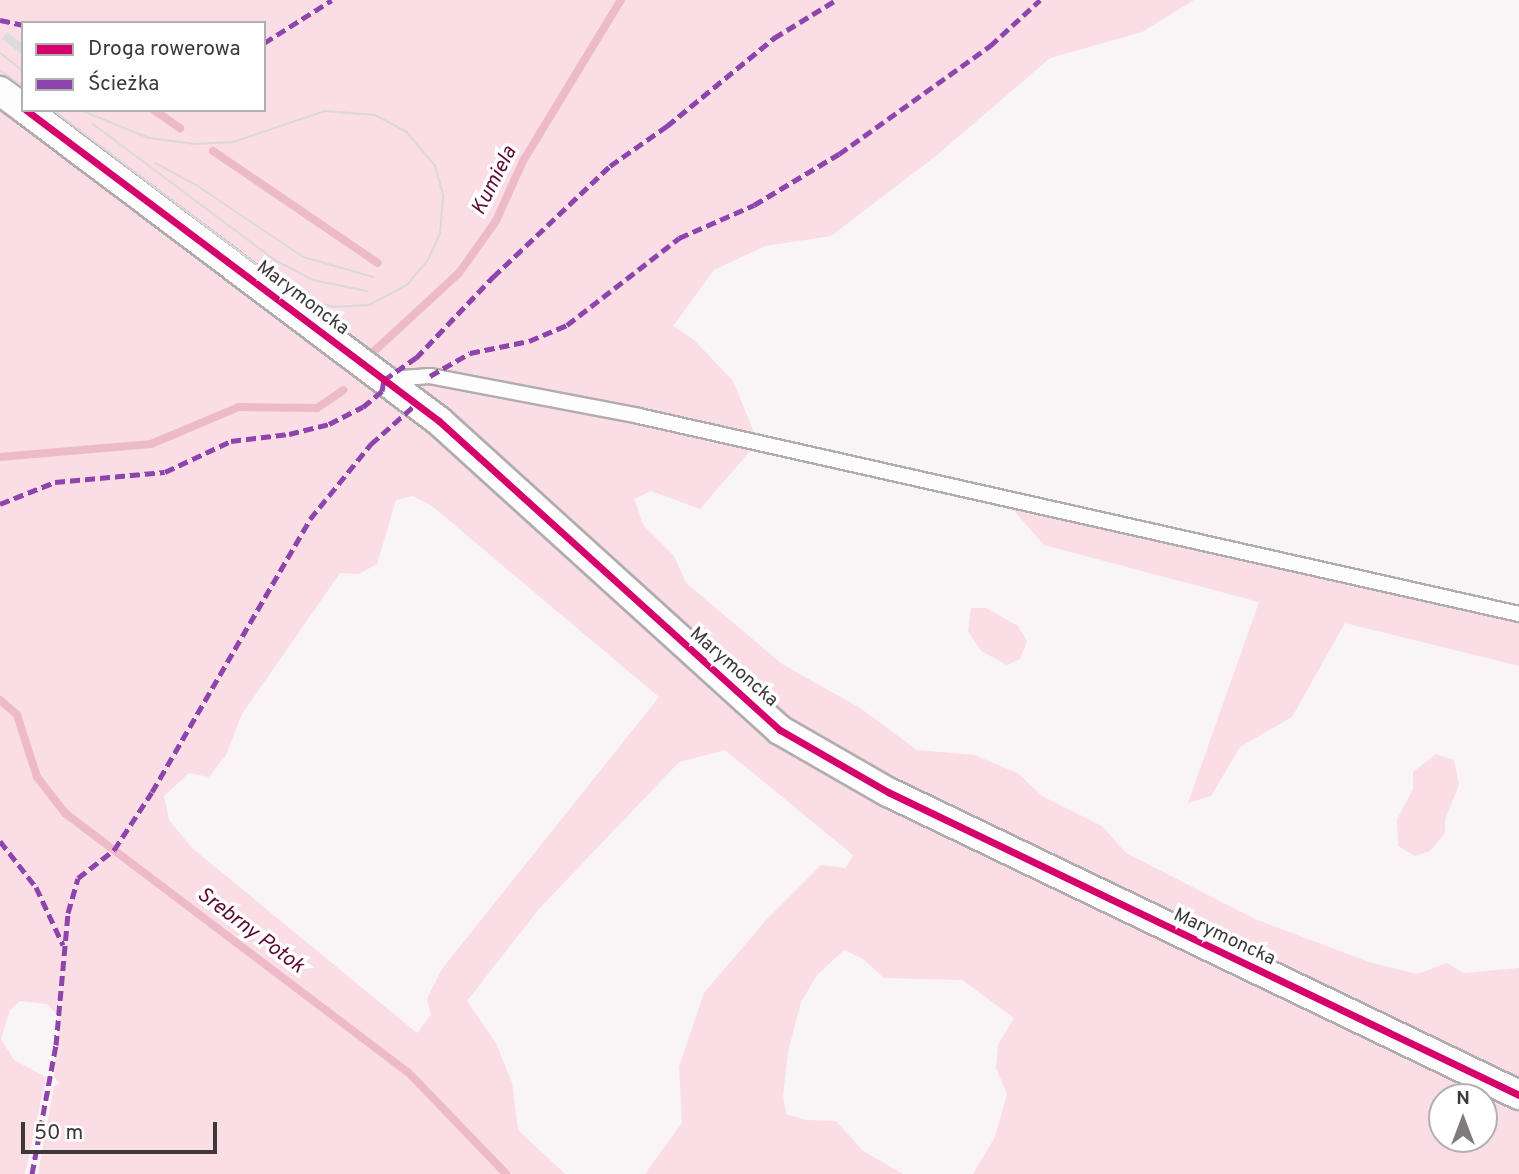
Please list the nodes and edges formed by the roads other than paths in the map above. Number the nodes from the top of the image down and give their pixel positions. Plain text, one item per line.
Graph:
1 (0, 91) edge
2 (21, 107) edge
3 (28, 112) edge
4 (384, 380) junction
5 (1519, 614) edge
6 (1519, 1095) edge

1 - 2 street, Marymoncka
3 - 4 street, Marymoncka
4 - 5 lane
4 - 6 street, Marymoncka

